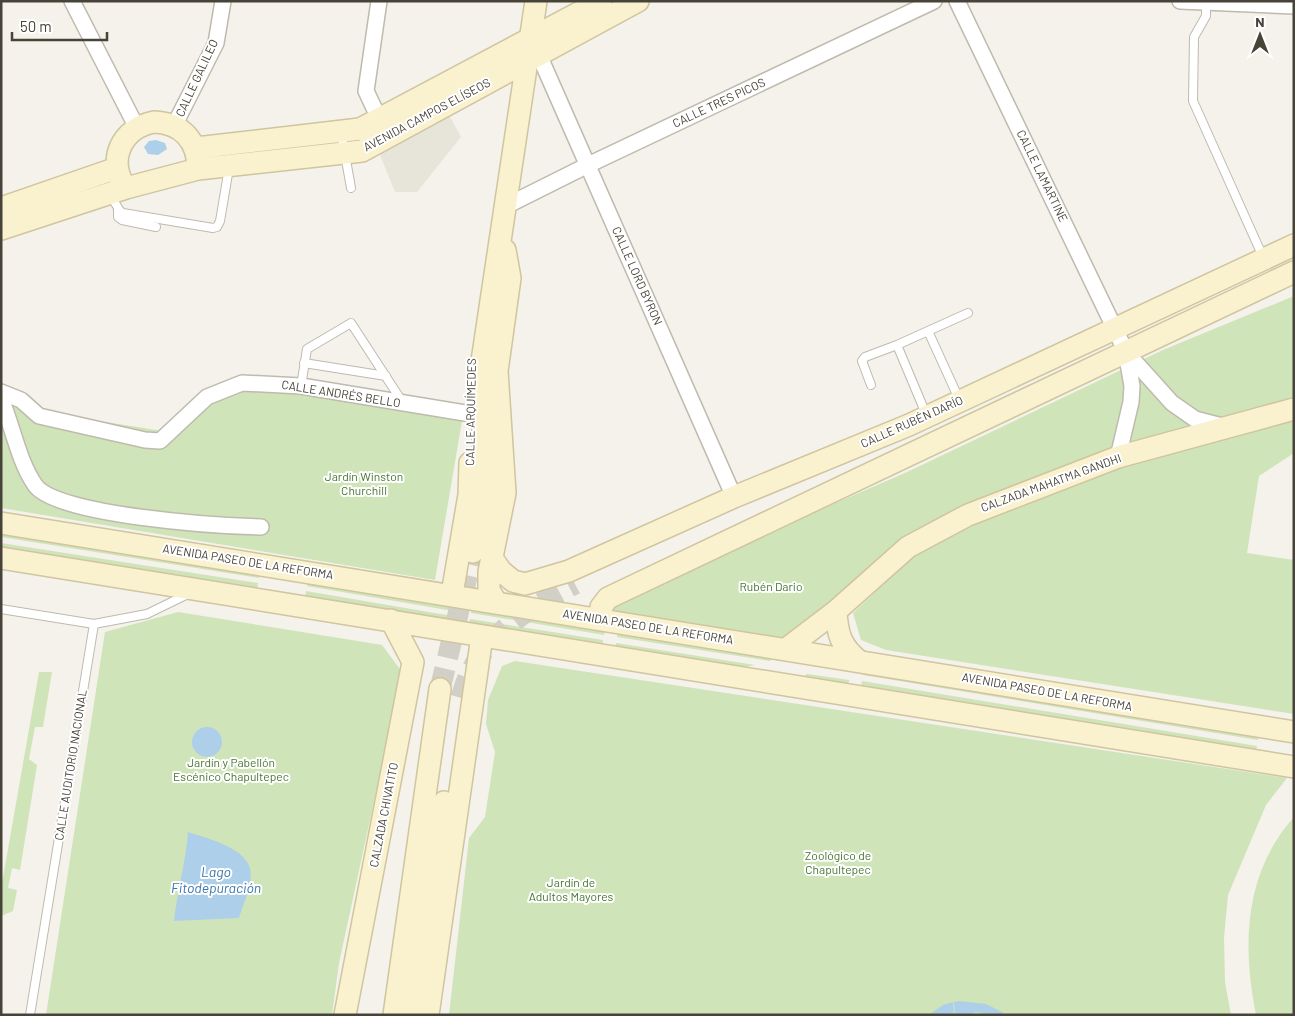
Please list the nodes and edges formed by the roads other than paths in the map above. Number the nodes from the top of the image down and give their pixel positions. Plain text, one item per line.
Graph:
1 (72, 1) edge
2 (223, 1) edge
3 (379, 1) edge
4 (536, 1) edge
5 (601, 1) edge
6 (638, 1) edge
7 (934, 1) edge
8 (958, 1) edge
9 (1180, 1) edge
10 (1292, 1) edge
11 (1206, 2) edge
12 (1294, 6) edge
13 (533, 52) junction
14 (174, 126) junction
15 (137, 128) junction
16 (384, 128) junction
17 (341, 132) junction
18 (196, 148) junction
19 (344, 154) junction
20 (230, 165) junction
21 (588, 165) junction
22 (117, 168) junction
23 (198, 169) junction
24 (351, 188) dead end
25 (118, 197) junction
26 (506, 206) junction
27 (1, 208) edge
28 (156, 226) dead end
29 (1, 229) edge
30 (502, 233) junction
31 (1294, 245) edge
32 (1264, 259) junction
33 (1294, 272) edge
34 (968, 313) dead end
35 (1115, 328) junction
36 (928, 331) junction
37 (897, 345) junction
38 (1126, 352) junction
39 (304, 363) junction
40 (386, 376) junction
41 (871, 385) dead end
42 (301, 386) junction
43 (1, 392) edge
44 (1, 399) edge
45 (960, 401) junction
46 (404, 404) junction
47 (1294, 409) edge
48 (471, 414) junction
49 (918, 420) junction
50 (1228, 428) junction
51 (1118, 458) junction
52 (734, 497) junction
53 (1, 523) edge
54 (261, 527) dead end
55 (482, 555) junction
56 (1, 558) edge
57 (575, 584) tunnel mouth
58 (197, 589) junction
59 (452, 594) junction
60 (496, 602) junction
61 (1, 609) edge
62 (836, 611) junction
63 (600, 619) junction
64 (391, 620) junction
65 (94, 624) junction
66 (482, 636) junction
67 (786, 649) junction
68 (816, 653) junction
69 (858, 660) junction
70 (790, 684) junction
71 (440, 689) tunnel mouth
72 (461, 698) tunnel mouth
73 (1294, 732) edge
74 (1294, 767) edge
75 (30, 1015) edge
76 (345, 1015) edge
77 (394, 1015) edge
78 (411, 1015) edge
79 (428, 1015) edge

1 - 15 street
2 - 14 street, CALLE GALILEO
3 - 16 street
4 - 13 street, CALLE ARQUÍMEDES
5 - 13 street, AVENIDA CAMPOS ELÍSEOS
6 - 13 street, AVENIDA CAMPOS ELÍSEOS
7 - 21 street, CALLE TRES PICOS
8 - 35 street, CALLE LAMARTINE
9 - 11 street
10 - 12 street
11 - 12 street
11 - 32 lane
13 - 16 street, AVENIDA CAMPOS ELÍSEOS
13 - 21 street, CALLE LORD BYRON
13 - 26 street, CALLE ARQUÍMEDES
14 - 15 street
14 - 18 street
15 - 22 street
16 - 17 street, AVENIDA CAMPOS ELÍSEOS
16 - 19 street, AVENIDA CAMPOS ELÍSEOS
17 - 18 street, AVENIDA CAMPOS ELÍSEOS
17 - 19 lane
18 - 23 street
19 - 20 street, AVENIDA CAMPOS ELÍSEOS
19 - 24 lane
20 - 23 street, AVENIDA CAMPOS ELÍSEOS
20 - 25 lane
21 - 26 street, CALLE TRES PICOS
21 - 52 street, CALLE LORD BYRON
22 - 25 street
22 - 27 street
23 - 25 street, AVENIDA CAMPOS ELÍSEOS
25 - 28 lane
25 - 29 street
26 - 30 street, CALLE ARQUÍMEDES
30 - 48 street, CALLE ARQUÍMEDES
30 - 55 street, CALLE ARQUÍMEDES
31 - 32 street, CALLE RUBÉN DARÍO
32 - 35 street, CALLE RUBÉN DARÍO
33 - 38 street
34 - 36 lane
35 - 38 street, CALLE LAMARTINE
35 - 45 street, CALLE RUBÉN DARÍO
36 - 37 lane
36 - 45 lane
37 - 41 lane
37 - 49 lane
38 - 50 street, CALLE LAMARTINE
38 - 51 street, CALLE LAMARTINE
38 - 63 street
39 - 40 lane
39 - 40 lane
39 - 42 lane
40 - 46 lane
42 - 43 street, CALLE ANDRÉS BELLO
42 - 46 street, CALLE ANDRÉS BELLO
44 - 54 street
45 - 49 street, CALLE RUBÉN DARÍO
46 - 48 street, CALLE ANDRÉS BELLO
47 - 50 street, CALZADA MAHATMA GANDHI
48 - 59 street, CALLE ARQUÍMEDES
49 - 52 street, CALLE RUBÉN DARÍO
49 - 57 street
50 - 51 street, CALZADA MAHATMA GANDHI
51 - 62 street, CALZADA MAHATMA GANDHI
52 - 55 street, CALLE RUBÉN DARÍO
53 - 59 street, AVENIDA PASEO DE LA REFORMA
55 - 60 street, CALLE ARQUÍMEDES
56 - 58 street
58 - 64 street
58 - 65 lane
59 - 60 street, AVENIDA PASEO DE LA REFORMA
60 - 63 street, AVENIDA PASEO DE LA REFORMA
61 - 65 lane
62 - 67 street, CALZADA MAHATMA GANDHI
62 - 68 street, CALZADA MAHATMA GANDHI
62 - 69 street
63 - 67 street, AVENIDA PASEO DE LA REFORMA
64 - 66 street
64 - 76 street, CALZADA CHIVATITO
65 - 75 lane, CALLE AUDITORIO NACIONAL
66 - 70 street
66 - 79 street
67 - 68 street, AVENIDA PASEO DE LA REFORMA
68 - 69 street, AVENIDA PASEO DE LA REFORMA
68 - 70 street, CALZADA MAHATMA GANDHI
69 - 73 street, AVENIDA PASEO DE LA REFORMA
70 - 74 street
71 - 77 street
72 - 78 street

